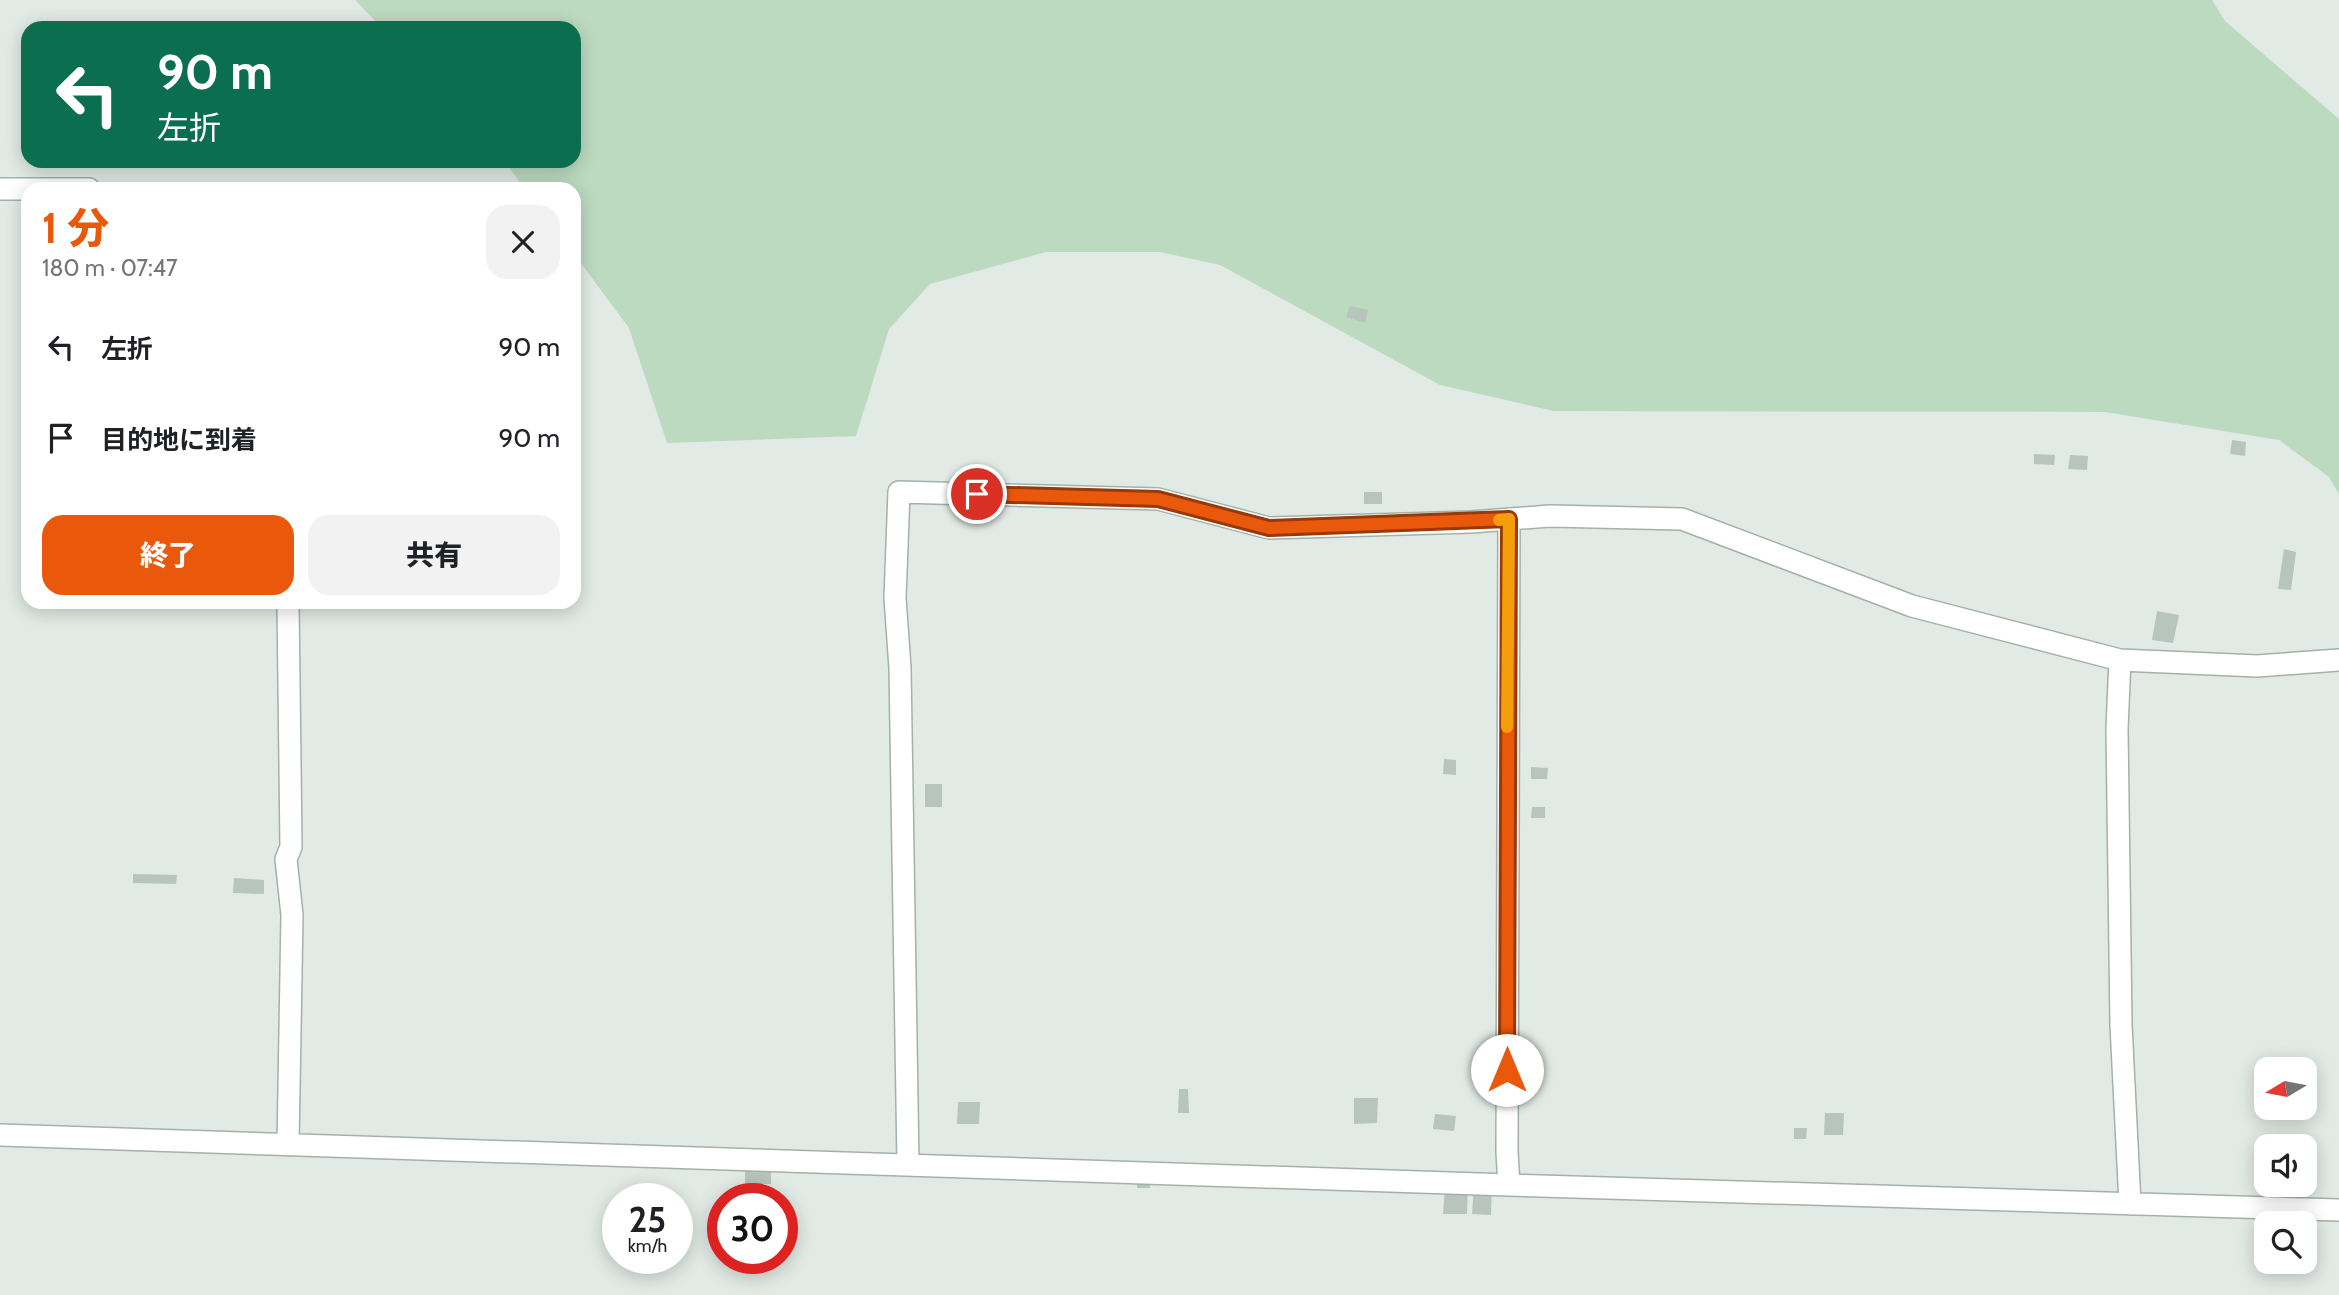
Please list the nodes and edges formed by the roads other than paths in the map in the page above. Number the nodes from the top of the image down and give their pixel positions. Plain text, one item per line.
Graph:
1 (0, 189) edge
2 (21, 189) edge
3 (1509, 519) junction
4 (288, 609) edge
5 (2120, 660) junction
6 (2339, 660) edge
7 (0, 1135) edge
8 (288, 1145) junction
9 (908, 1164) junction
10 (1509, 1185) junction
11 (2130, 1204) junction
12 (2339, 1210) edge

1 - 2 street
3 - 5 street
3 - 9 street
3 - 10 street
4 - 8 street
5 - 6 street
5 - 11 street
7 - 8 street
8 - 9 street
9 - 10 street
10 - 11 street
11 - 12 street

